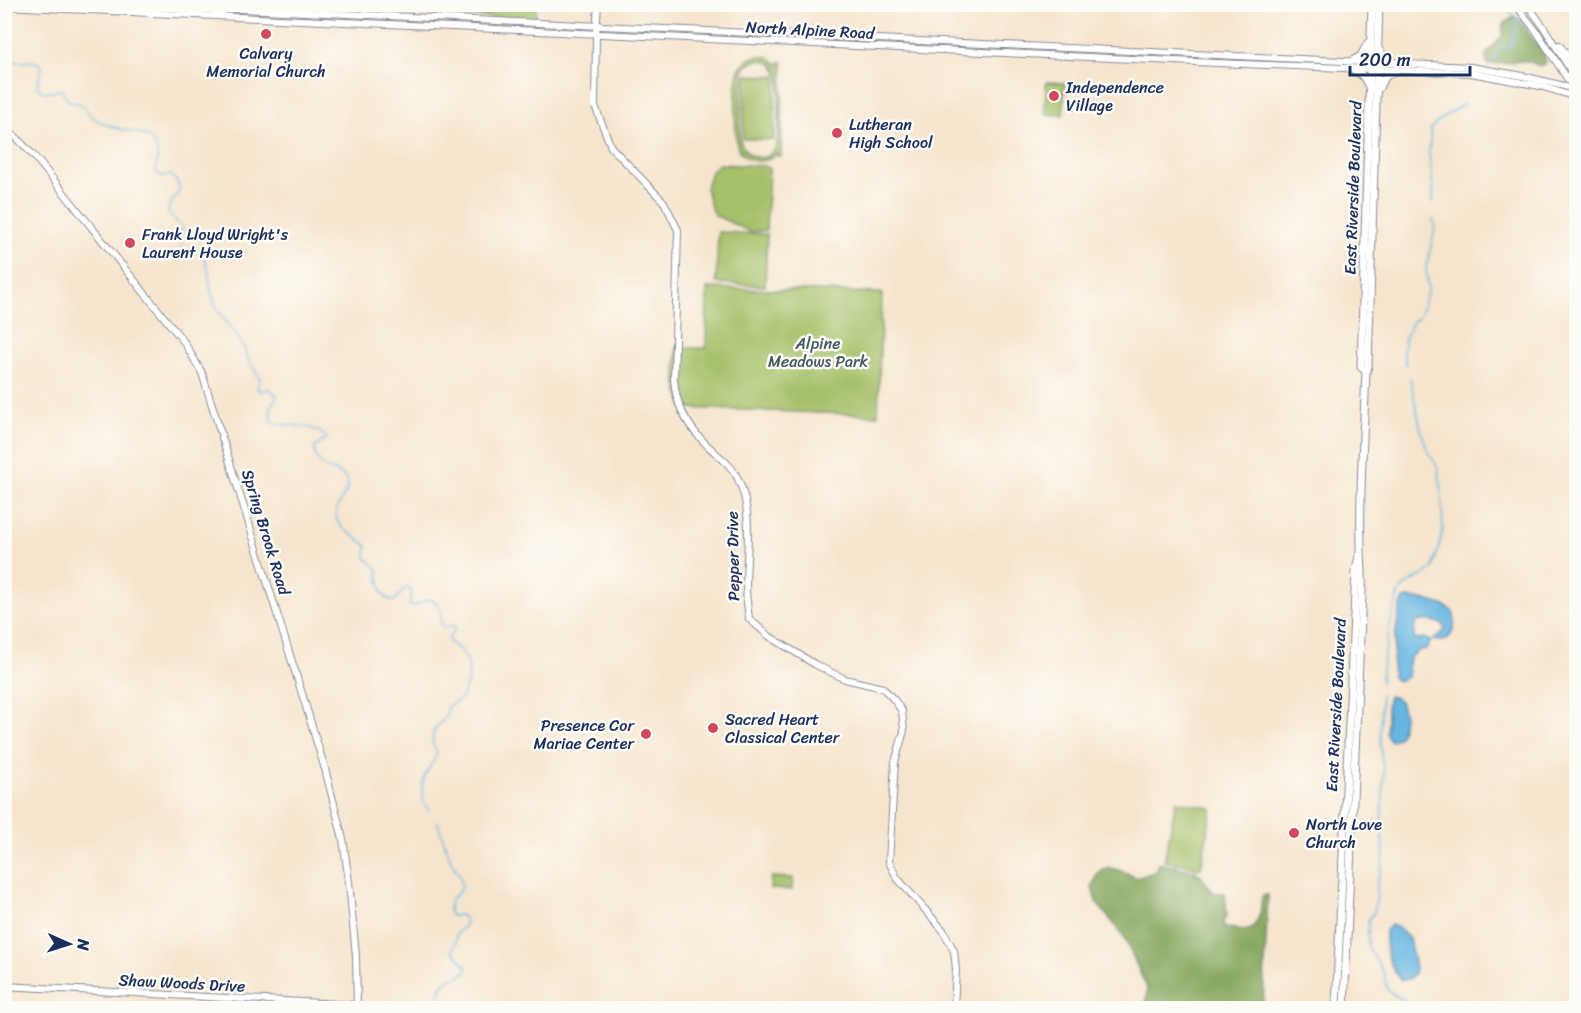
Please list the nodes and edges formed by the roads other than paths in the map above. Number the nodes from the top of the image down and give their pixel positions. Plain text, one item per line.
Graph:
1 (135, 4) edge
2 (598, 4) edge
3 (1372, 4) edge
4 (1379, 4) edge
5 (1515, 4) edge
6 (1527, 4) edge
7 (4, 6) edge
8 (596, 26) junction
9 (1543, 26) junction
10 (596, 34) junction
11 (1371, 35) junction
12 (1378, 49) junction
13 (1309, 63) junction
14 (1350, 64) junction
15 (1576, 65) edge
16 (1374, 66) junction
17 (1395, 67) junction
18 (1576, 79) edge
19 (1370, 87) junction
20 (1576, 93) edge
21 (1377, 96) junction
22 (4, 129) edge
23 (1366, 371) junction
24 (1342, 971) junction
25 (4, 986) edge
26 (357, 1007) edge
27 (954, 1008) edge
28 (1336, 1008) edge
29 (1344, 1008) edge

1 - 8 main road, North Alpine Road
2 - 8 main road, Pepper Drive
3 - 11 main road, East Riverside Boulevard
4 - 12 main road, East Riverside Boulevard
5 - 20 main road
6 - 9 main road
7 - 10 main road, North Alpine Road
8 - 10 main road, Pepper Drive
8 - 13 main road, North Alpine Road
9 - 15 main road
9 - 18 main road
10 - 13 main road, North Alpine Road
10 - 27 main road, Pepper Drive
11 - 14 main road
11 - 16 main road, East Riverside Boulevard
12 - 16 main road, East Riverside Boulevard
12 - 17 main road
13 - 14 main road, North Alpine Road
14 - 16 main road, North Alpine Road
14 - 19 main road
16 - 17 main road, North Alpine Road
16 - 19 main road, East Riverside Boulevard
16 - 21 main road, East Riverside Boulevard
17 - 20 main road, North Alpine Road, bridge
17 - 21 main road
19 - 23 main road, East Riverside Boulevard
21 - 23 main road, East Riverside Boulevard
22 - 26 main road, Spring Brook Road
23 - 24 main road, East Riverside Boulevard
24 - 28 main road, East Riverside Boulevard
24 - 29 main road, East Riverside Boulevard
25 - 26 main road, Shaw Woods Drive

